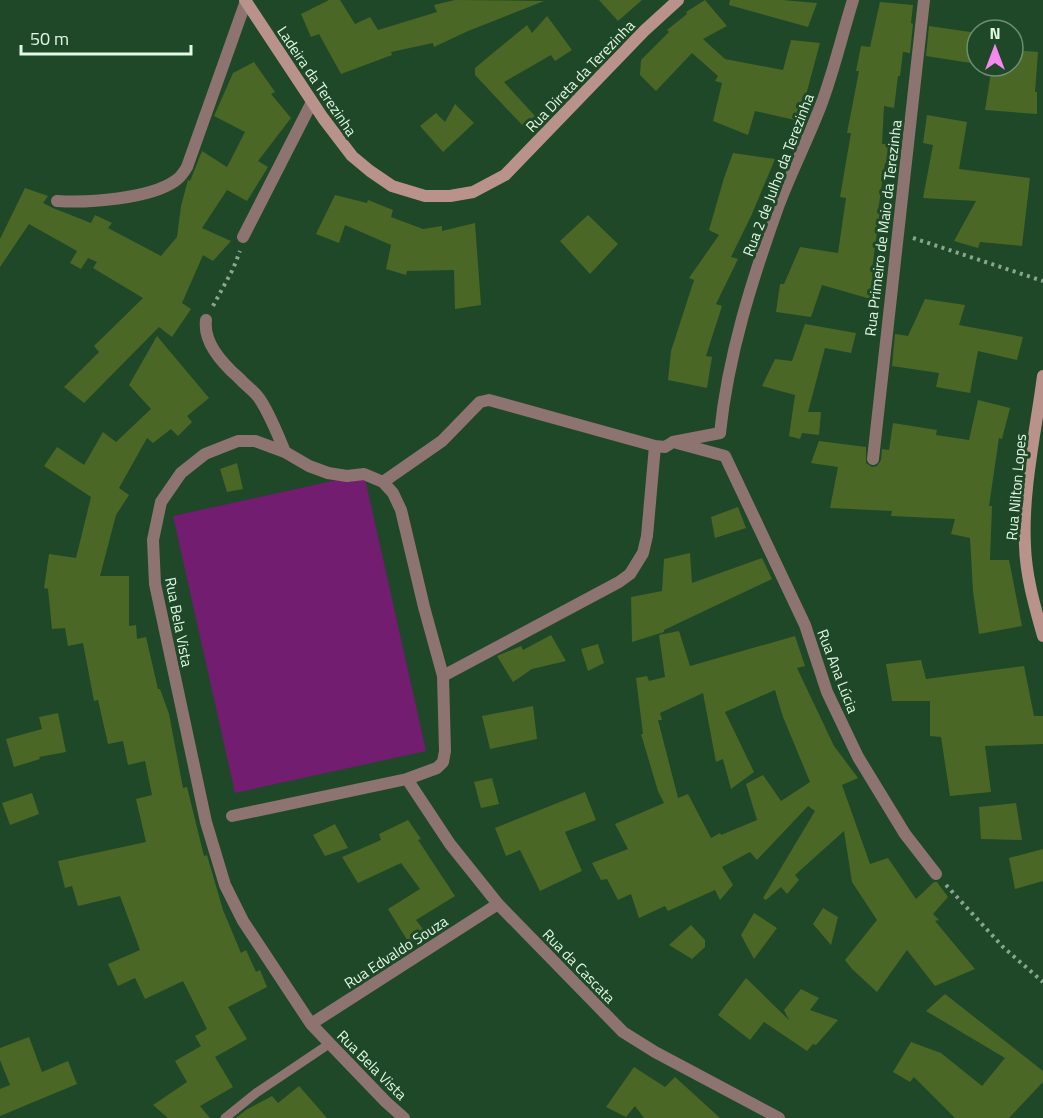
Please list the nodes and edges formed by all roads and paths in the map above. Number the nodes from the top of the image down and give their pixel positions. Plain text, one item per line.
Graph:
1 (245, 0) edge
2 (678, 0) edge
3 (853, 0) edge
4 (924, 0) edge
5 (312, 102) junction
6 (505, 175) joint
7 (57, 201) dead end
8 (898, 233) junction
9 (243, 237) joint
10 (1043, 281) edge
11 (206, 320) joint
12 (1043, 375) edge
13 (673, 442) junction
14 (655, 446) junction
15 (285, 452) junction
16 (873, 459) dead end
17 (382, 482) junction
18 (1043, 636) edge
19 (443, 676) junction
20 (407, 779) junction
21 (232, 816) dead end
22 (936, 874) joint
23 (498, 904) junction
24 (1043, 982) edge
25 (311, 1024) junction
26 (329, 1044) junction
27 (225, 1118) edge
28 (404, 1118) edge
29 (779, 1118) edge

1 - 5 main road, Ladeira da Terezinha
1 - 7 street
2 - 6 main road, Rua Direta da Terezinha
3 - 13 street, Rua 2 de Julho da Terezinha
4 - 8 street, Rua Primeiro de Maio da Terezinha
5 - 6 main road, Ladeira da Terezinha
5 - 9 street
8 - 10 path
8 - 16 street, Rua Primeiro de Maio da Terezinha
9 - 11 path
11 - 15 street
12 - 18 main road, Rua Nilton Lopes
13 - 14 street
13 - 22 street, Rua Ana Lúcia
14 - 17 street
14 - 19 street
15 - 17 street, Rua Bela Vista
15 - 25 street, Rua Bela Vista
17 - 19 street
19 - 20 street
20 - 21 street
20 - 23 street, Rua da Cascata
22 - 24 path
23 - 25 street, Rua Edvaldo Souza
23 - 29 street, Rua da Cascata
25 - 26 street, Rua Bela Vista
26 - 27 lane
26 - 28 street, Rua Bela Vista

